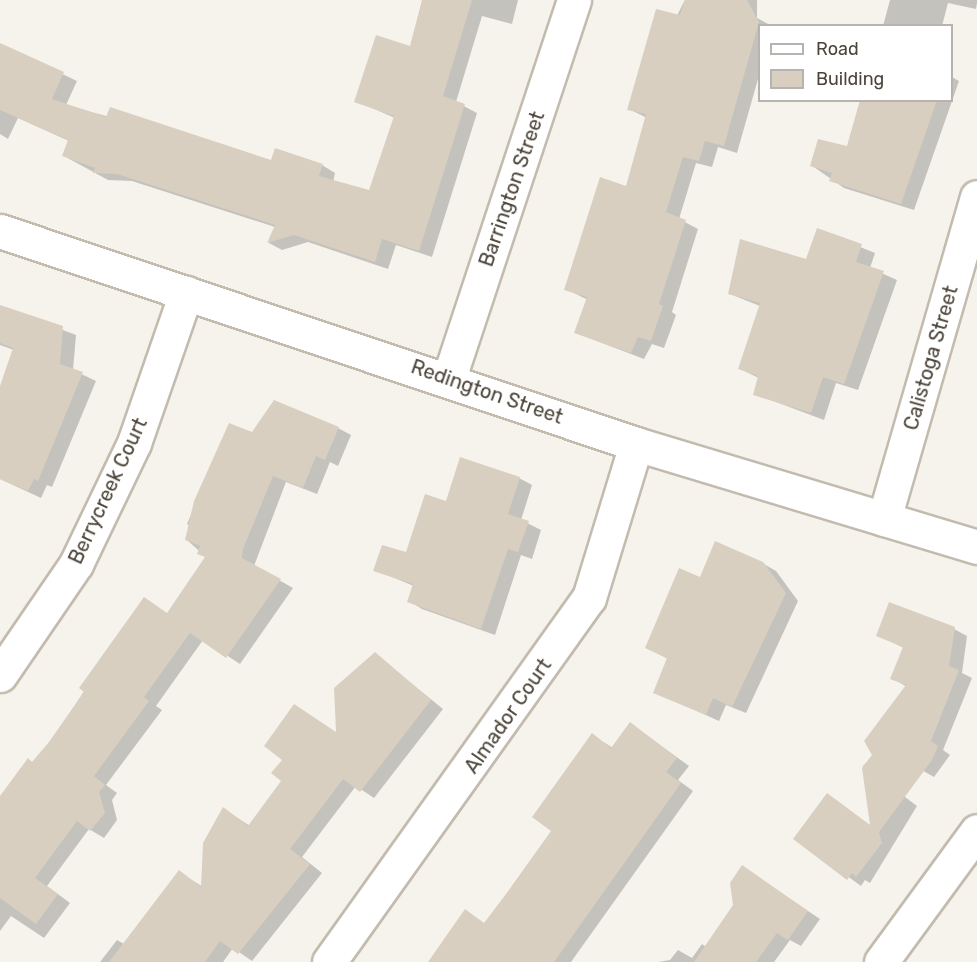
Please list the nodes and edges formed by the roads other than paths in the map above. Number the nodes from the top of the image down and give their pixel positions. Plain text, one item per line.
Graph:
1 (574, 0) edge
2 (977, 197) edge
3 (0, 231) edge
4 (972, 240) edge
5 (186, 293) junction
6 (449, 378) junction
7 (636, 444) junction
8 (884, 519) junction
9 (977, 547) edge
10 (0, 675) edge
11 (977, 831) edge
12 (329, 962) edge
13 (881, 962) edge

1 - 6 street, Barrington Street
2 - 4 street, Calistoga Street
3 - 5 street, Redington Street
4 - 8 street, Calistoga Street
5 - 6 street, Redington Street
5 - 10 street, Berrycreek Court
6 - 7 street, Redington Street
7 - 8 street, Redington Street
7 - 12 street, Almador Court
8 - 9 street, Redington Street
11 - 13 street

